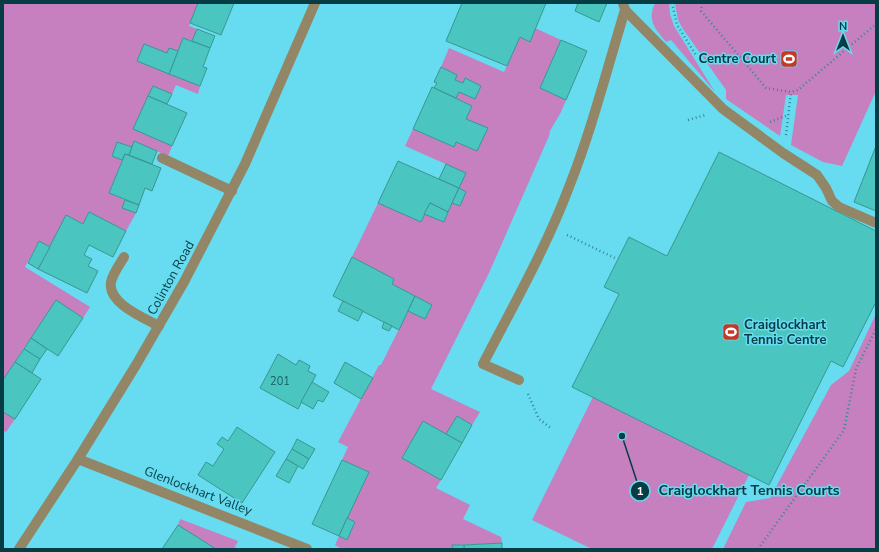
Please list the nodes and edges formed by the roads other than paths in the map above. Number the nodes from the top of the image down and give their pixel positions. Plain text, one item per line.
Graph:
1 (314, 3) edge
2 (624, 6) edge
3 (162, 158) dead end
4 (232, 191) junction
5 (876, 223) edge
6 (124, 256) dead end
7 (159, 326) junction
8 (518, 380) road end
9 (78, 459) junction
10 (19, 549) edge
11 (308, 549) edge

1 - 4 street, Colinton Road
2 - 5 street
2 - 8 street
3 - 4 street
4 - 7 street, Colinton Road
6 - 7 street
7 - 9 street, Colinton Road
9 - 10 street, Colinton Road
9 - 11 street, Glenlockhart Valley

